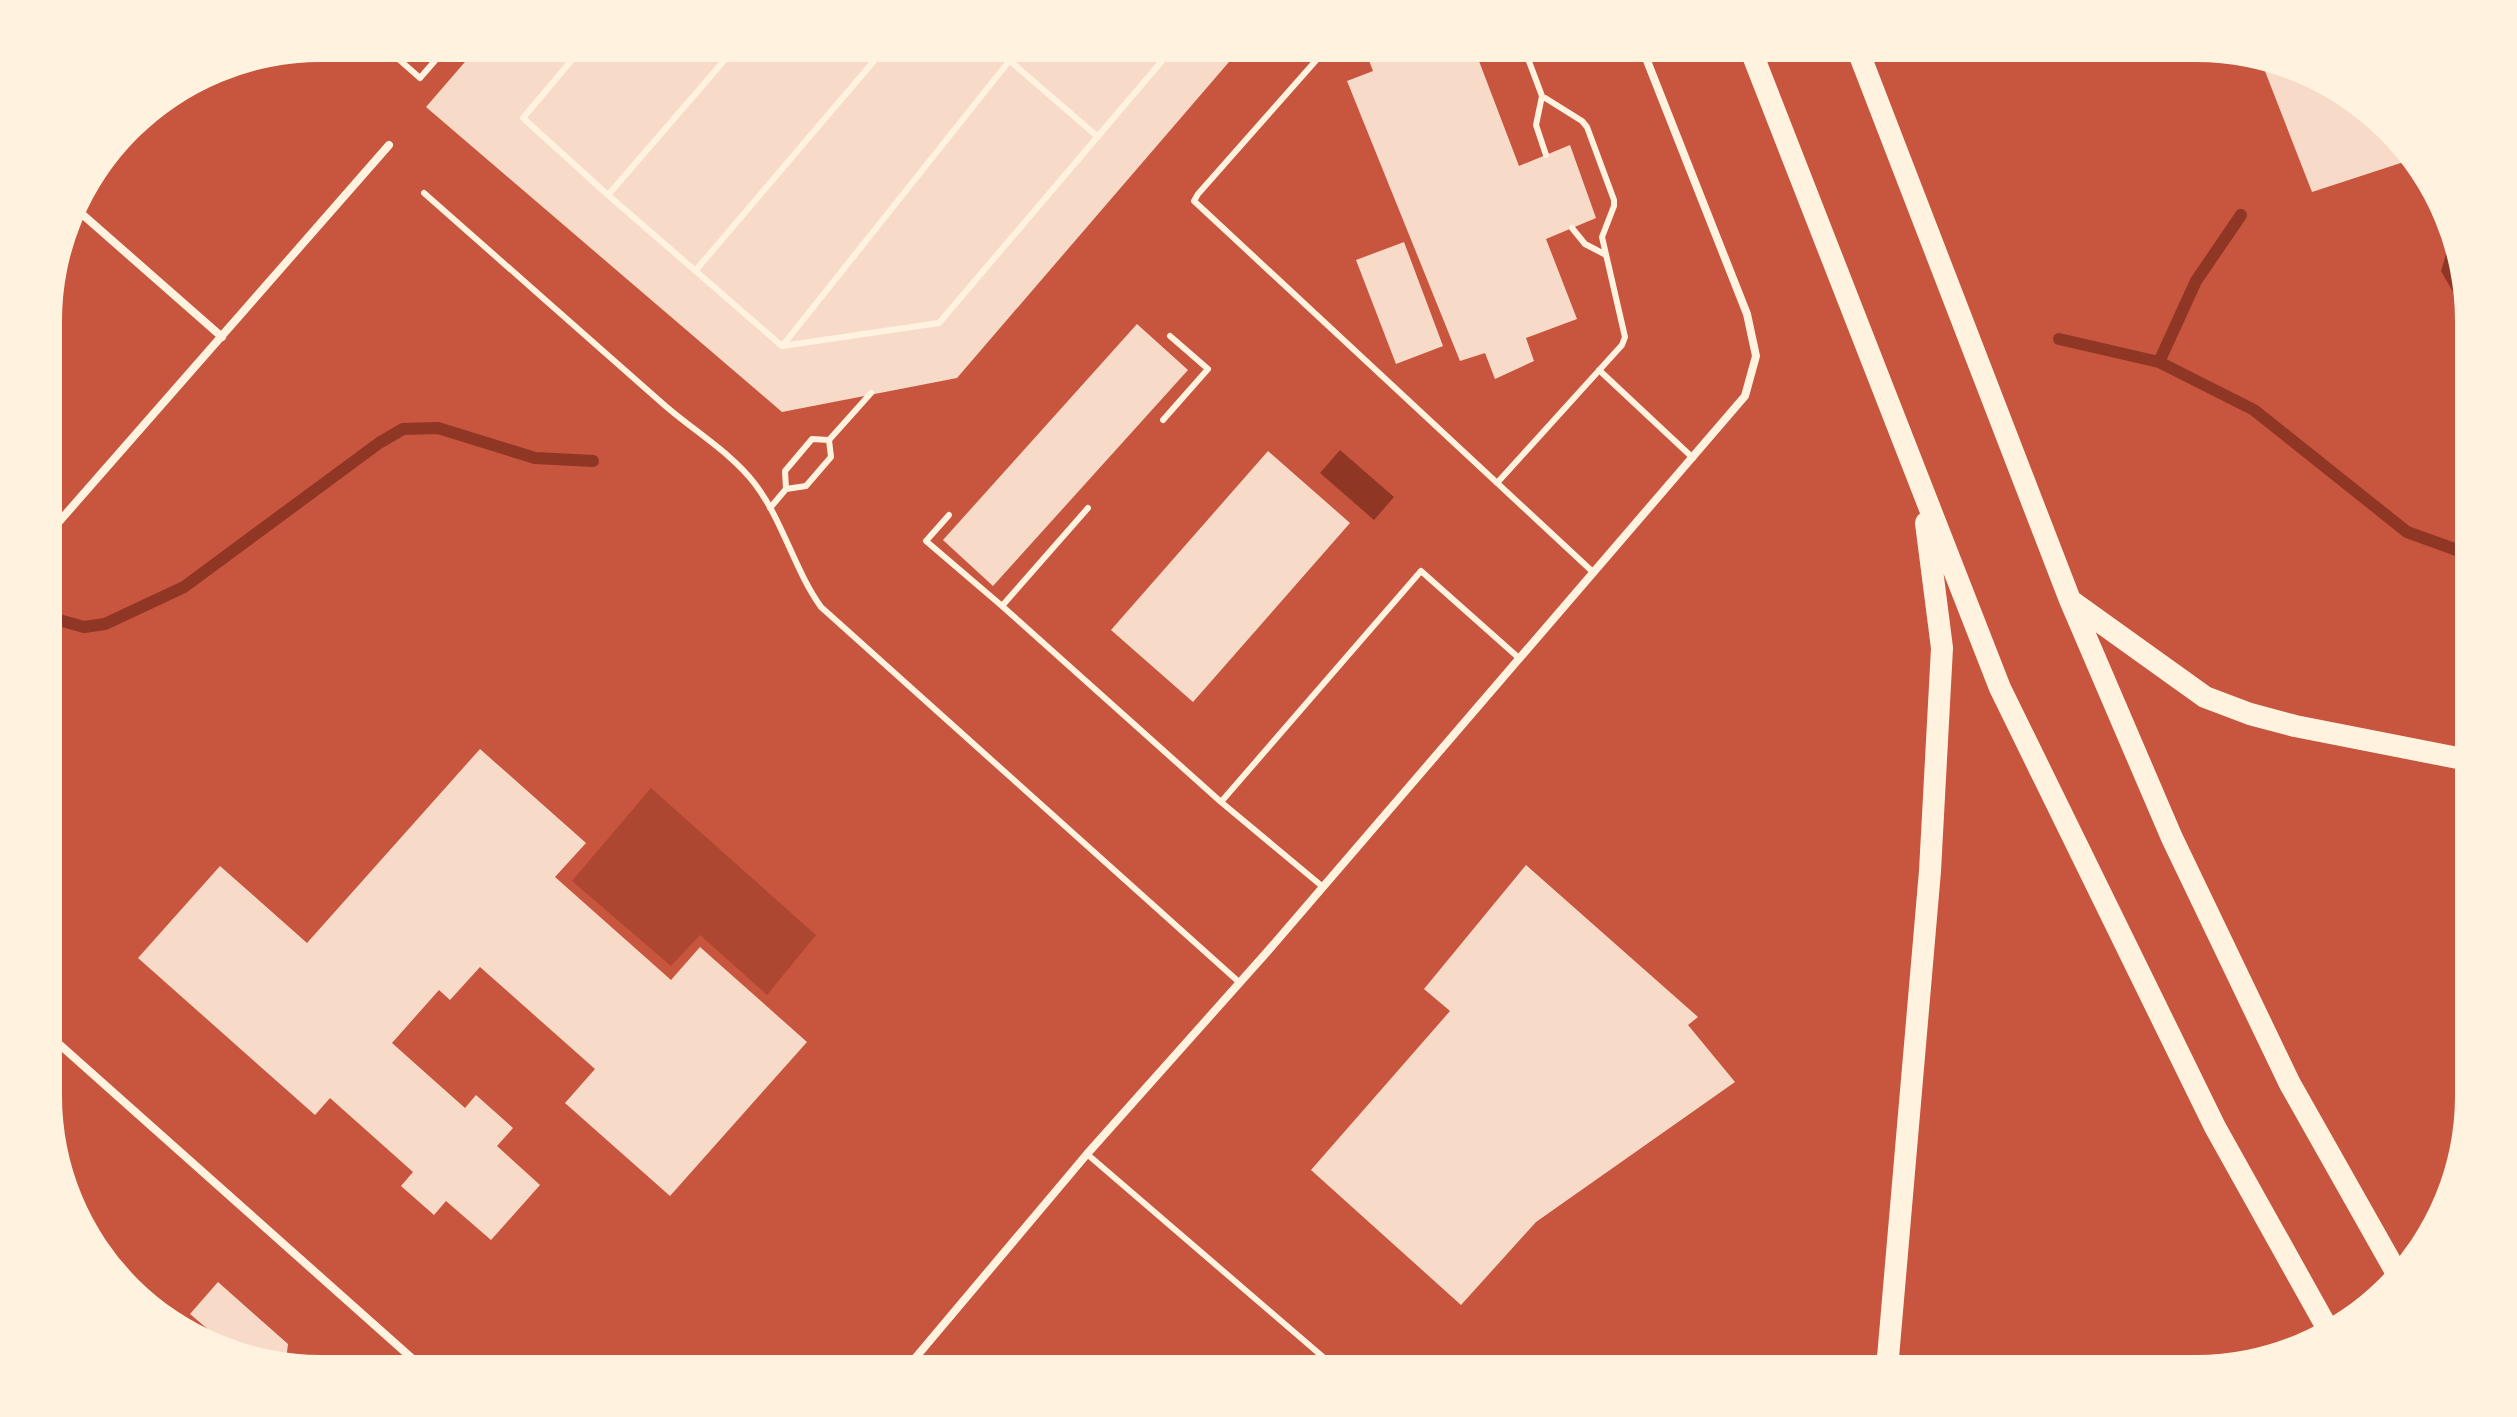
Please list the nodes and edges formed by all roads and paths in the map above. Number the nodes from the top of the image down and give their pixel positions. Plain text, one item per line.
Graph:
1 (1314, 62) edge
2 (1529, 62) edge
3 (1648, 62) edge
4 (1756, 62) edge
5 (1862, 62) edge
6 (403, 63) edge
7 (433, 63) edge
8 (569, 63) edge
9 (722, 63) edge
10 (872, 63) edge
11 (1008, 63) edge
12 (1013, 63) edge
13 (1161, 63) edge
14 (1542, 96) junction
15 (1098, 137) junction
16 (389, 145) dead end
17 (1546, 155) dead end
18 (424, 193) dead end
19 (608, 195) junction
20 (85, 216) edge
21 (1572, 228) dead end
22 (1606, 255) junction
23 (696, 270) junction
24 (1170, 336) dead end
25 (222, 337) junction
26 (782, 346) junction
27 (1599, 370) junction
28 (871, 393) dead end
29 (1163, 420) dead end
30 (829, 440) junction
31 (1693, 458) junction
32 (1497, 483) junction
33 (1921, 486) junction
34 (786, 489) junction
35 (770, 508) junction
36 (1088, 508) dead end
37 (949, 515) dead end
38 (62, 518) edge
39 (1594, 573) junction
40 (2070, 600) junction
41 (1002, 606) junction
42 (1520, 659) junction
43 (2454, 757) edge
44 (1221, 802) junction
45 (1323, 887) junction
46 (1240, 983) junction
47 (62, 1047) edge
48 (1087, 1154) junction
49 (2392, 1265) edge
50 (2323, 1321) edge
51 (1320, 1354) edge
52 (1888, 1354) edge
53 (408, 1355) edge
54 (918, 1355) edge

1 - 32 lane
2 - 14 lane
3 - 31 street
4 - 33 highway
5 - 40 highway
6 - 7 lane
8 - 19 lane
9 - 19 lane
10 - 23 lane
11 - 26 lane
12 - 15 lane
13 - 15 lane
14 - 17 lane
14 - 22 lane
15 - 26 lane
16 - 25 street
18 - 35 lane
19 - 23 lane
20 - 25 street
21 - 22 lane
22 - 27 lane
23 - 26 lane
24 - 29 lane
25 - 38 street
27 - 31 lane
27 - 32 lane
28 - 30 lane
30 - 34 lane
30 - 34 lane
31 - 39 street
32 - 39 lane
33 - 50 highway
33 - 52 highway
34 - 35 lane
35 - 46 lane
36 - 41 lane
37 - 41 lane
39 - 42 street
40 - 43 highway
40 - 49 highway
41 - 44 lane
42 - 44 lane
42 - 45 street
44 - 45 lane
45 - 46 street
46 - 48 street
47 - 53 street
48 - 51 lane
48 - 54 street

